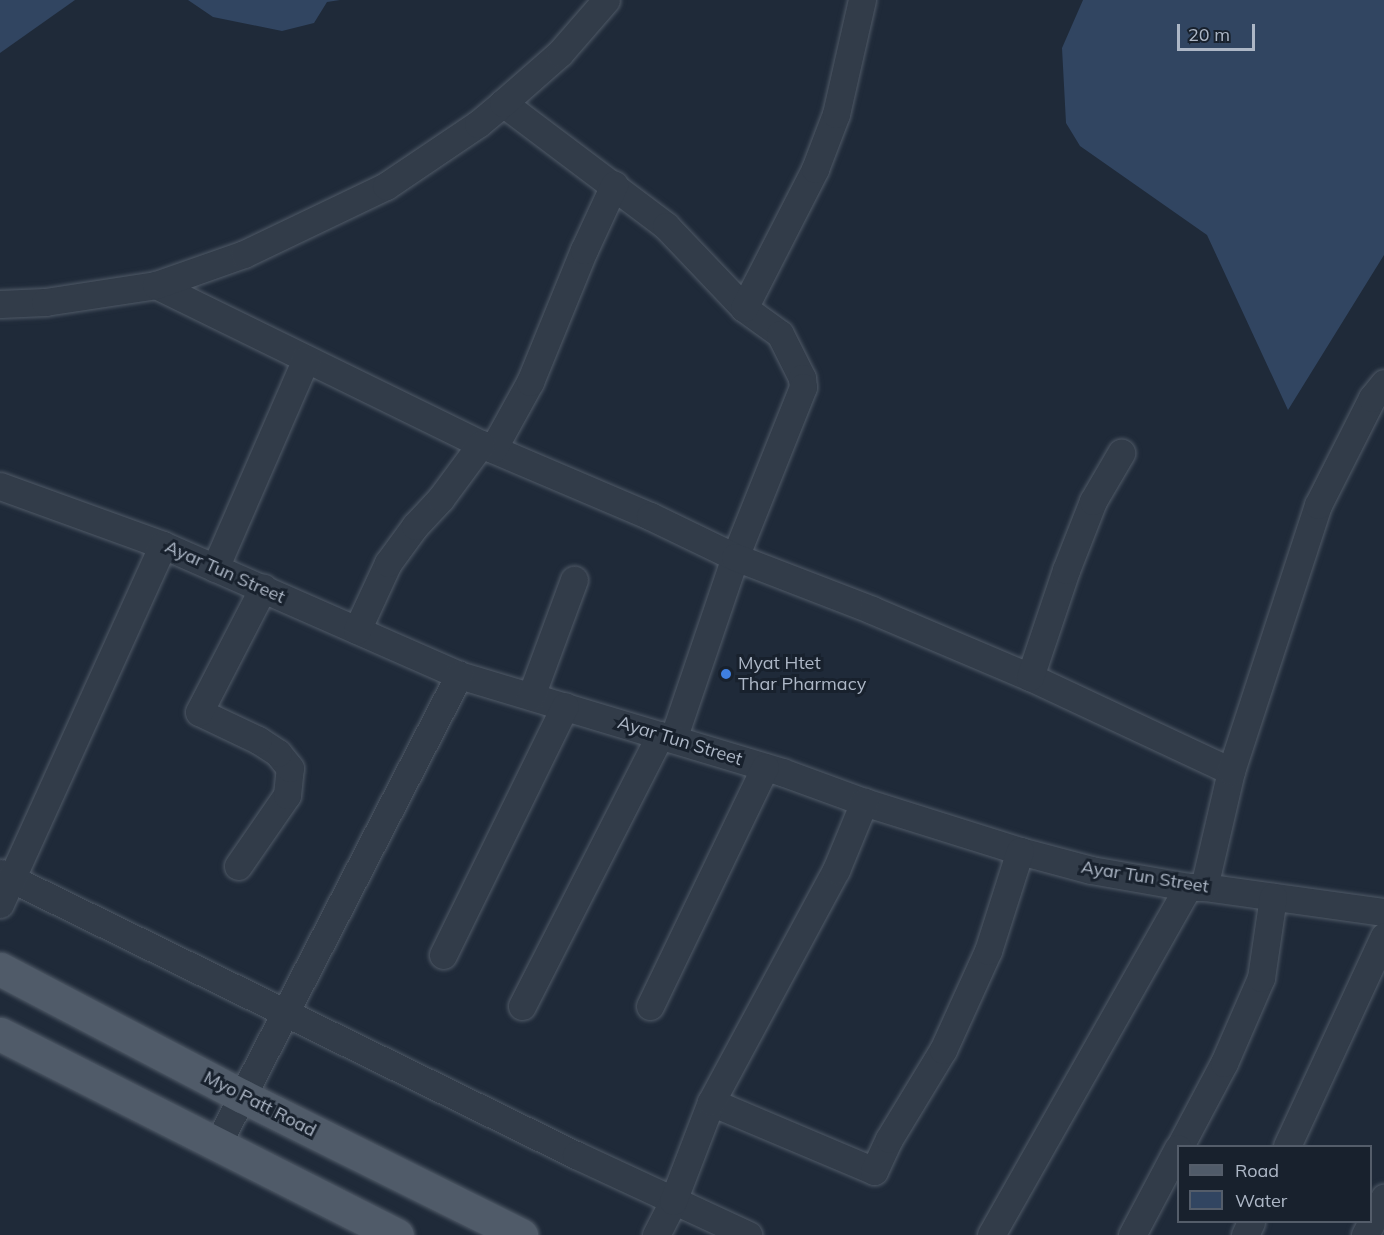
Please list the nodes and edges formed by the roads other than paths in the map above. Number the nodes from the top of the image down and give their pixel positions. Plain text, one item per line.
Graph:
1 (606, 0) edge
2 (862, 0) edge
3 (503, 103) junction
4 (614, 185) junction
5 (156, 285) junction
6 (0, 303) edge
7 (744, 308) junction
8 (306, 359) junction
9 (1384, 382) edge
10 (487, 446) junction
11 (1121, 453) dead end
12 (0, 486) edge
13 (163, 545) junction
14 (735, 557) junction
15 (215, 568) junction
16 (574, 580) dead end
17 (263, 588) junction
18 (357, 630) junction
19 (459, 675) junction
20 (1029, 677) junction
21 (531, 696) junction
22 (565, 706) junction
23 (666, 737) junction
24 (765, 767) junction
25 (1231, 771) junction
26 (864, 802) junction
27 (1020, 851) junction
28 (238, 866) dead end
29 (6, 876) edge
30 (1196, 887) junction
31 (1273, 897) junction
32 (0, 904) edge
33 (1384, 912) edge
34 (1384, 936) edge
35 (443, 955) dead end
36 (0, 969) edge
37 (522, 1006) dead end
38 (650, 1006) dead end
39 (285, 1012) junction
40 (0, 1034) edge
41 (242, 1096) junction
42 (711, 1102) junction
43 (218, 1145) junction
44 (1180, 1145) edge
45 (1287, 1145) edge
46 (1177, 1151) edge
47 (1384, 1198) edge
48 (673, 1202) junction
49 (1372, 1221) edge
50 (397, 1235) edge
51 (521, 1235) edge
52 (656, 1235) edge
53 (748, 1235) edge
54 (990, 1235) edge
55 (1132, 1235) edge

1 - 3 street
2 - 7 street
3 - 4 street
3 - 5 street
4 - 7 street
4 - 10 street
5 - 6 street
5 - 8 street
7 - 14 street
8 - 10 street
8 - 15 street
9 - 25 street
10 - 14 street
10 - 18 street
11 - 20 street
12 - 13 street, Ayar Tun Street
13 - 15 street, Ayar Tun Street
13 - 29 street
14 - 20 street
14 - 23 street
15 - 17 street, Ayar Tun Street
16 - 21 street
17 - 18 street, Ayar Tun Street
17 - 28 street
18 - 19 street, Ayar Tun Street
19 - 21 street, Ayar Tun Street
19 - 39 street
20 - 25 street
21 - 22 street, Ayar Tun Street
22 - 23 street, Ayar Tun Street
22 - 35 street
23 - 24 street, Ayar Tun Street
23 - 37 street
24 - 26 street, Ayar Tun Street
24 - 38 street
25 - 30 street
26 - 27 street, Ayar Tun Street
26 - 42 street
27 - 30 street, Ayar Tun Street
27 - 42 street
29 - 32 street
29 - 39 street
30 - 31 street, Ayar Tun Street
30 - 54 street
31 - 33 street, Ayar Tun Street
31 - 44 street
34 - 45 street
36 - 41 main road, Myo Patt Road
39 - 41 street
39 - 48 street
40 - 43 main road
41 - 43 street
41 - 51 main road, Myo Patt Road
42 - 48 street
43 - 50 main road
46 - 55 street
47 - 49 street
48 - 52 street
48 - 53 street

